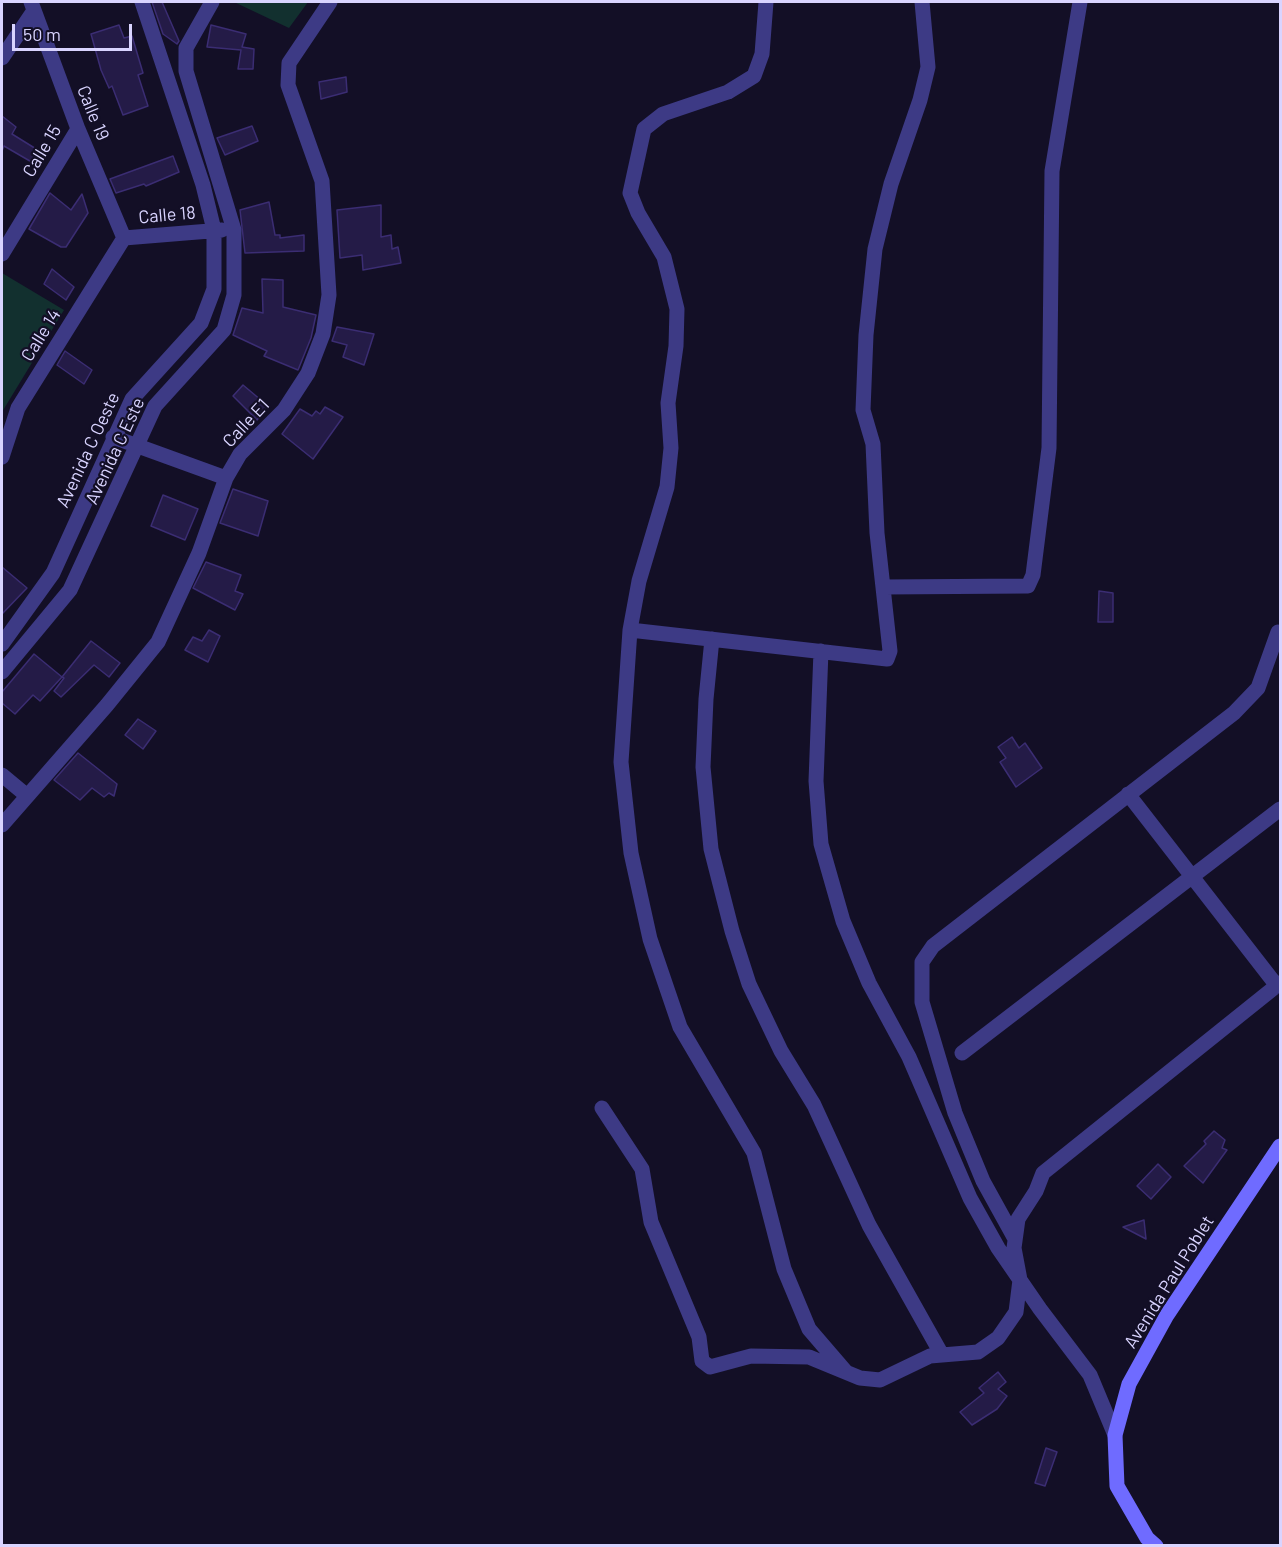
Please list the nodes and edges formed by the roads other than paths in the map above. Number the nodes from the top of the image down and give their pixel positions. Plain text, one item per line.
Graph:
1 (142, 2) edge
2 (212, 2) edge
3 (330, 2) edge
4 (766, 2) edge
5 (922, 2) edge
6 (1080, 2) edge
7 (32, 7) edge
8 (2, 58) edge
9 (78, 129) junction
10 (214, 230) junction
11 (234, 230) junction
12 (124, 238) junction
13 (2, 254) edge
14 (113, 437) junction
15 (136, 446) junction
16 (2, 457) edge
17 (226, 478) junction
18 (883, 587) junction
19 (630, 630) junction
20 (1278, 632) dead end
21 (712, 639) junction
22 (2, 644) edge
23 (821, 651) junction
24 (2, 672) edge
25 (2, 775) edge
26 (1128, 794) junction
27 (26, 795) junction
28 (1281, 809) edge
29 (2, 825) edge
30 (1193, 876) junction
31 (1279, 985) edge
32 (962, 1053) dead end
33 (602, 1108) dead end
34 (1281, 1146) edge
35 (1015, 1239) junction
36 (1020, 1280) junction
37 (942, 1355) junction
38 (846, 1372) junction
39 (1115, 1435) junction
40 (1156, 1545) edge

1 - 10 street, Avenida C Oeste
2 - 11 street, Avenida C Este
3 - 17 street, Calle E1
4 - 19 street
5 - 18 street
6 - 18 street
7 - 8 street
7 - 9 street, Calle 19
9 - 12 street, Calle 19
9 - 13 street, Calle 15
10 - 11 street, Calle 18
10 - 12 street, Calle 18
10 - 14 street, Avenida C Oeste
11 - 15 street, Avenida C Este
12 - 16 street, Calle 14
14 - 15 street
14 - 22 street, Avenida C Oeste
15 - 17 street
15 - 24 street, Avenida C Este
17 - 27 street, Calle E1
18 - 23 street
19 - 21 street
19 - 38 street
20 - 26 street
21 - 23 street
21 - 37 street
23 - 36 street
25 - 27 street
26 - 30 street
26 - 35 street
27 - 29 street, Calle E1
28 - 30 street
30 - 31 street
30 - 32 street
31 - 35 street
33 - 38 street
34 - 39 main road, Avenida Paul Poblet
35 - 36 street
36 - 37 street
36 - 39 street
37 - 38 street
39 - 40 main road, Avenida Paul Poblet

